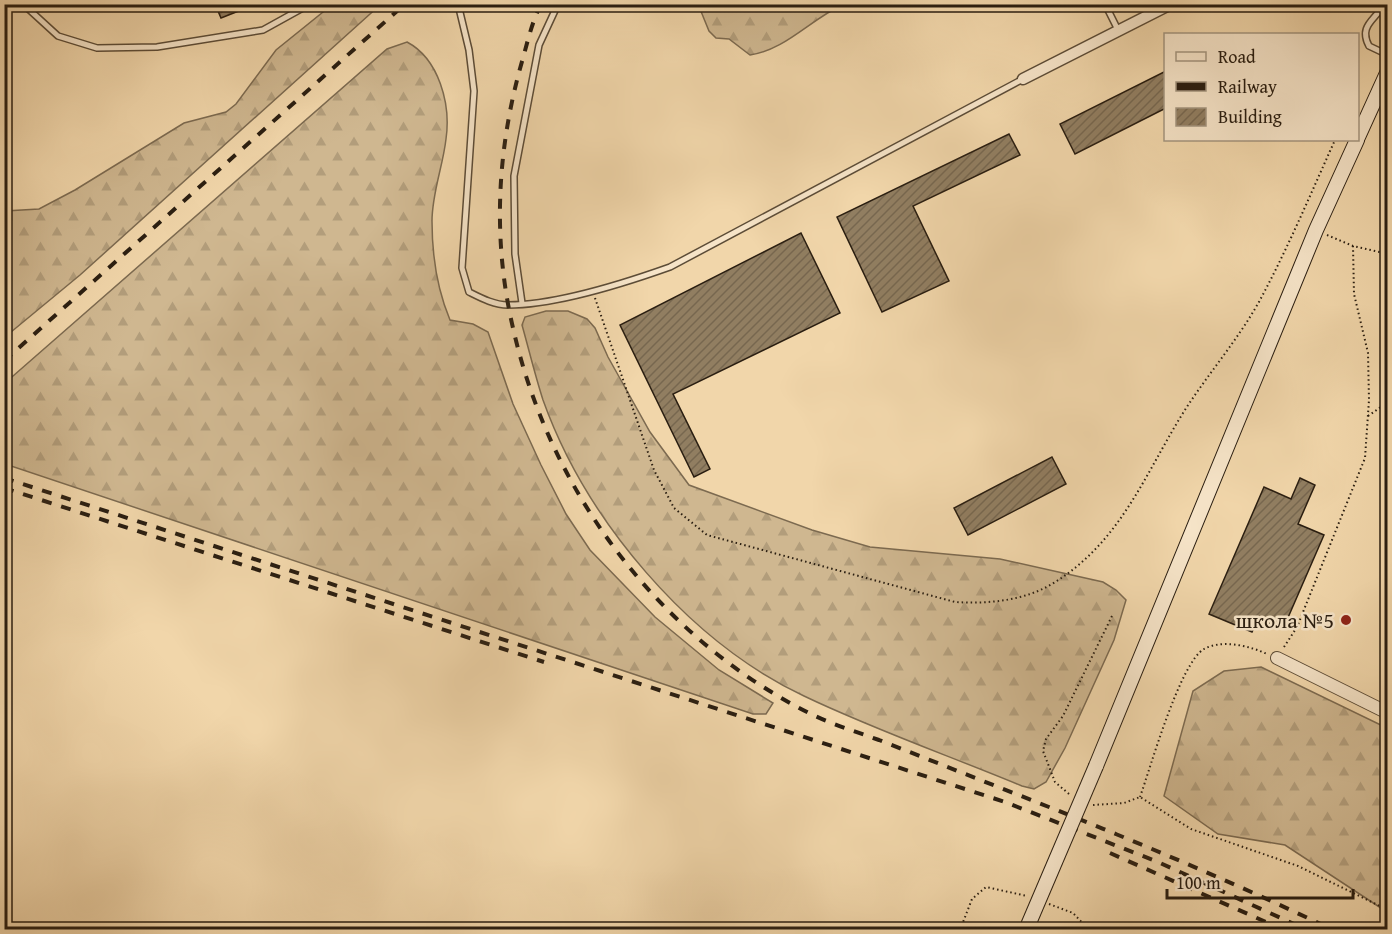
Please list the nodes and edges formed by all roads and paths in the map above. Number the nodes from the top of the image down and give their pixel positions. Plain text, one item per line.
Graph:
1 (23, 4) edge
2 (310, 4) edge
3 (458, 4) edge
4 (558, 4) edge
5 (1105, 4) edge
6 (1171, 4) edge
7 (1384, 4) edge
8 (1119, 32) junction
9 (1388, 55) edge
10 (1388, 71) edge
11 (1023, 79) joint
12 (1359, 135) edge
13 (1335, 141) edge
14 (1356, 141) edge
15 (1316, 231) junction
16 (1353, 246) junction
17 (1388, 254) edge
18 (592, 290) junction
19 (522, 303) junction
20 (1388, 402) edge
21 (1368, 416) junction
22 (1112, 616) dead end
23 (1277, 658) junction
24 (1388, 713) edge
25 (1140, 797) junction
26 (1077, 798) dead end
27 (1084, 801) dead end
28 (1035, 899) dead end
29 (1044, 902) dead end
30 (1388, 910) edge
31 (960, 930) edge
32 (1026, 930) edge
33 (1089, 930) edge

1 - 2 lane
3 - 19 lane
4 - 19 lane
5 - 8 lane
6 - 8 street
7 - 9 lane
8 - 11 street
10 - 12 main road
11 - 18 lane
13 - 18 path
14 - 15 main road
15 - 16 path
15 - 32 main road, bridge
16 - 17 path
16 - 21 path
18 - 19 lane
20 - 21 path
21 - 23 path
22 - 26 path
23 - 24 street
23 - 25 path
25 - 27 path
25 - 30 path
28 - 31 path
29 - 33 path

